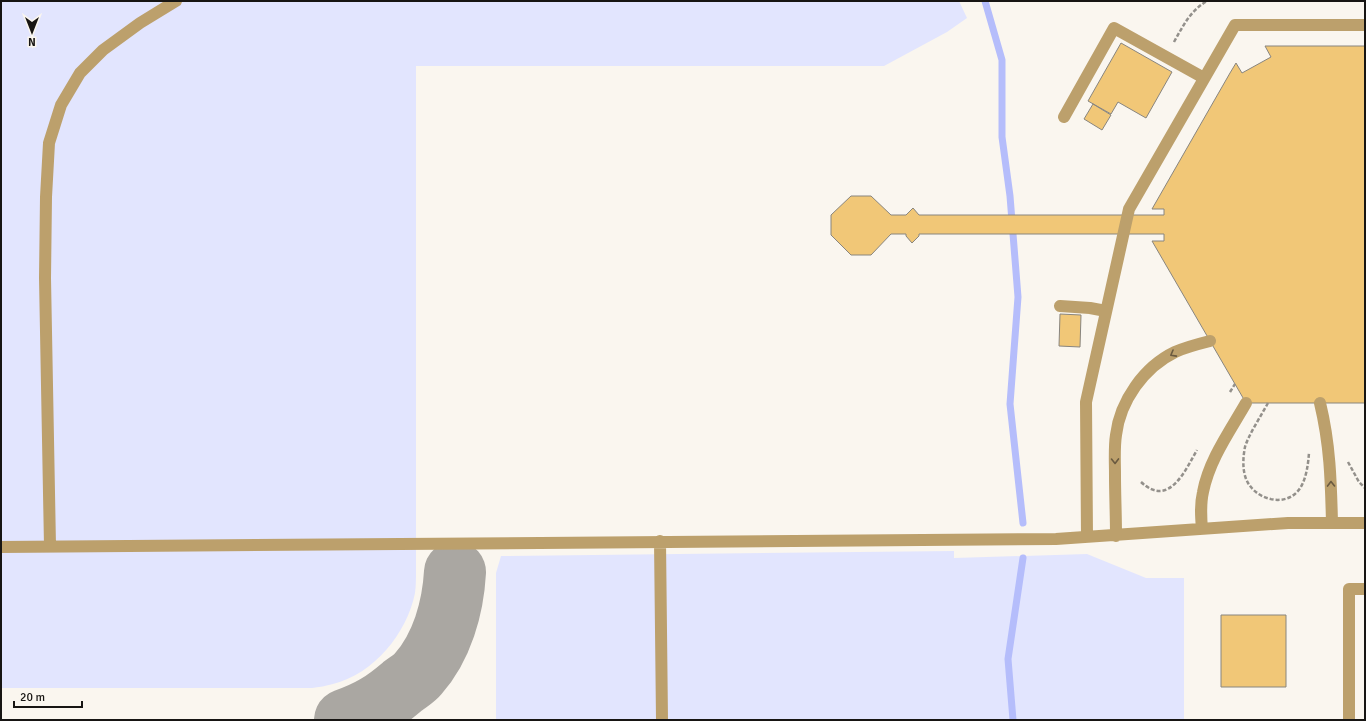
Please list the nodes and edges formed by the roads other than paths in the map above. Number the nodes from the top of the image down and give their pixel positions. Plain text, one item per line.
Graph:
1 (176, 1) edge
2 (1365, 25) edge
3 (1204, 78) junction
4 (1064, 117) dead end
5 (1060, 306) dead end
6 (1106, 311) junction
7 (1210, 341) dead end
8 (1246, 403) dead end
9 (1320, 403) dead end
10 (1332, 523) junction
11 (1365, 523) edge
12 (1202, 530) junction
13 (1116, 536) junction
14 (1087, 537) junction
15 (660, 541) junction
16 (50, 546) junction
17 (1, 547) edge
18 (1365, 589) edge
19 (662, 720) edge
20 (1349, 720) edge

1 - 16 lane
2 - 3 lane
3 - 4 lane
3 - 6 lane
5 - 6 lane
6 - 14 lane
7 -> 13 lane
8 - 12 lane
10 -> 9 lane
10 - 11 lane
10 - 12 lane
12 - 13 lane
13 - 14 lane
14 - 15 lane
15 - 16 lane
15 - 19 lane
16 - 17 lane
18 - 20 lane

